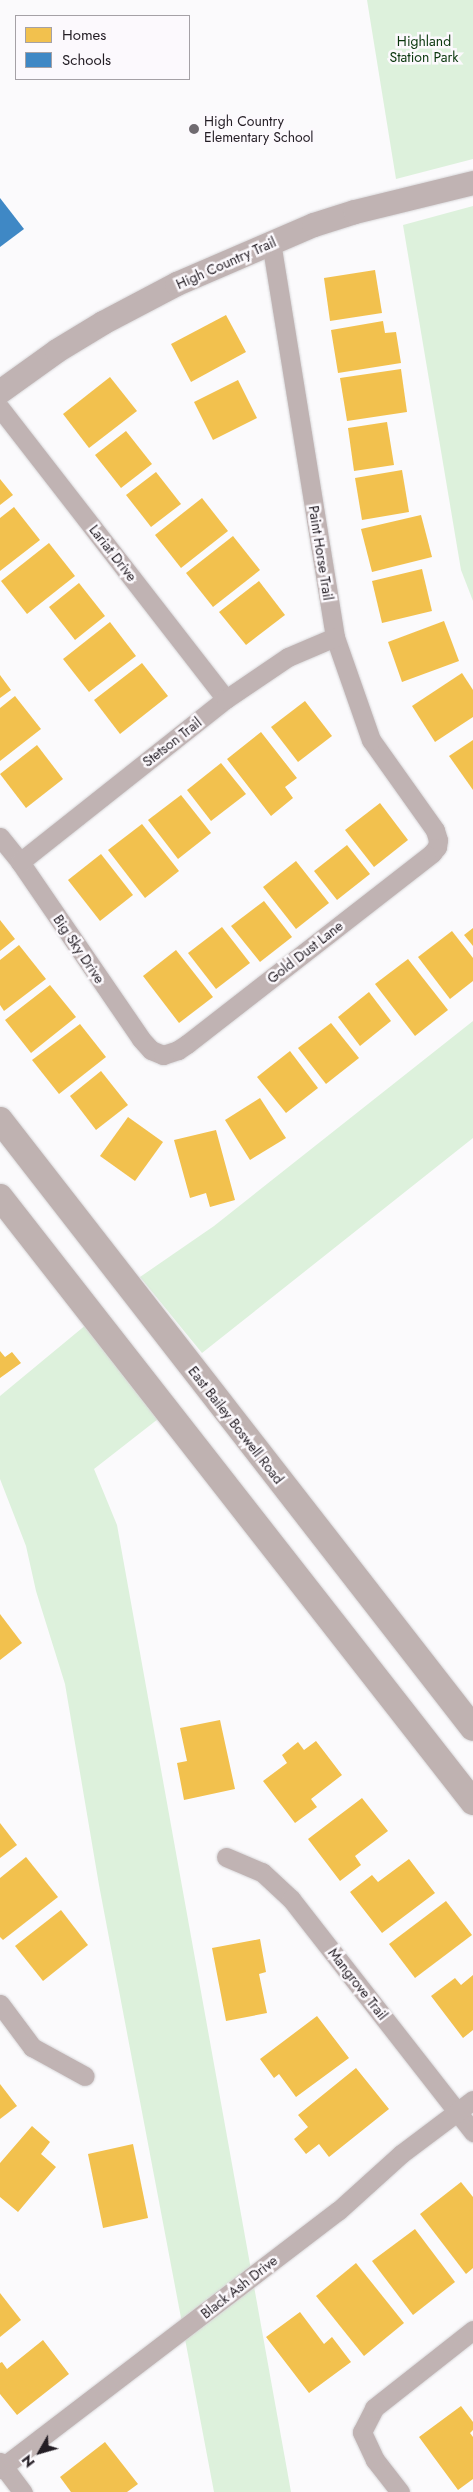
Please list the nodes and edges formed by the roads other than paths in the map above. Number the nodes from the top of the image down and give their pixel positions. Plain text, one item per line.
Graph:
1 (473, 183) edge
2 (271, 242) junction
3 (0, 392) edge
4 (0, 408) edge
5 (335, 637) junction
6 (226, 699) junction
7 (0, 837) edge
8 (438, 840) joint
9 (20, 862) junction
10 (163, 1054) joint
11 (0, 1120) edge
12 (0, 1197) edge
13 (473, 1728) edge
14 (473, 1802) edge
15 (226, 1857) dead end
16 (0, 2004) edge
17 (85, 2076) dead end
18 (466, 2106) edge
19 (473, 2132) edge
20 (473, 2330) edge
21 (1, 2465) edge
22 (23, 2492) edge
23 (400, 2492) edge

1 - 2 street, High Country Trail
2 - 3 street, High Country Trail
2 - 5 street, Paint Horse Trail
4 - 6 street, Lariat Drive
5 - 6 street, Stetson Trail
5 - 8 street, Paint Horse Trail
6 - 9 street, Stetson Trail
7 - 9 street, Big Sky Drive
8 - 10 street, Gold Dust Lane
9 - 10 street, Big Sky Drive
11 - 13 main road, East Bailey Boswell Road
12 - 14 main road
15 - 18 street, Mangrove Trail
16 - 17 street
18 - 19 street, Mangrove Trail
18 - 21 street, Black Ash Drive
20 - 23 street
21 - 22 street

